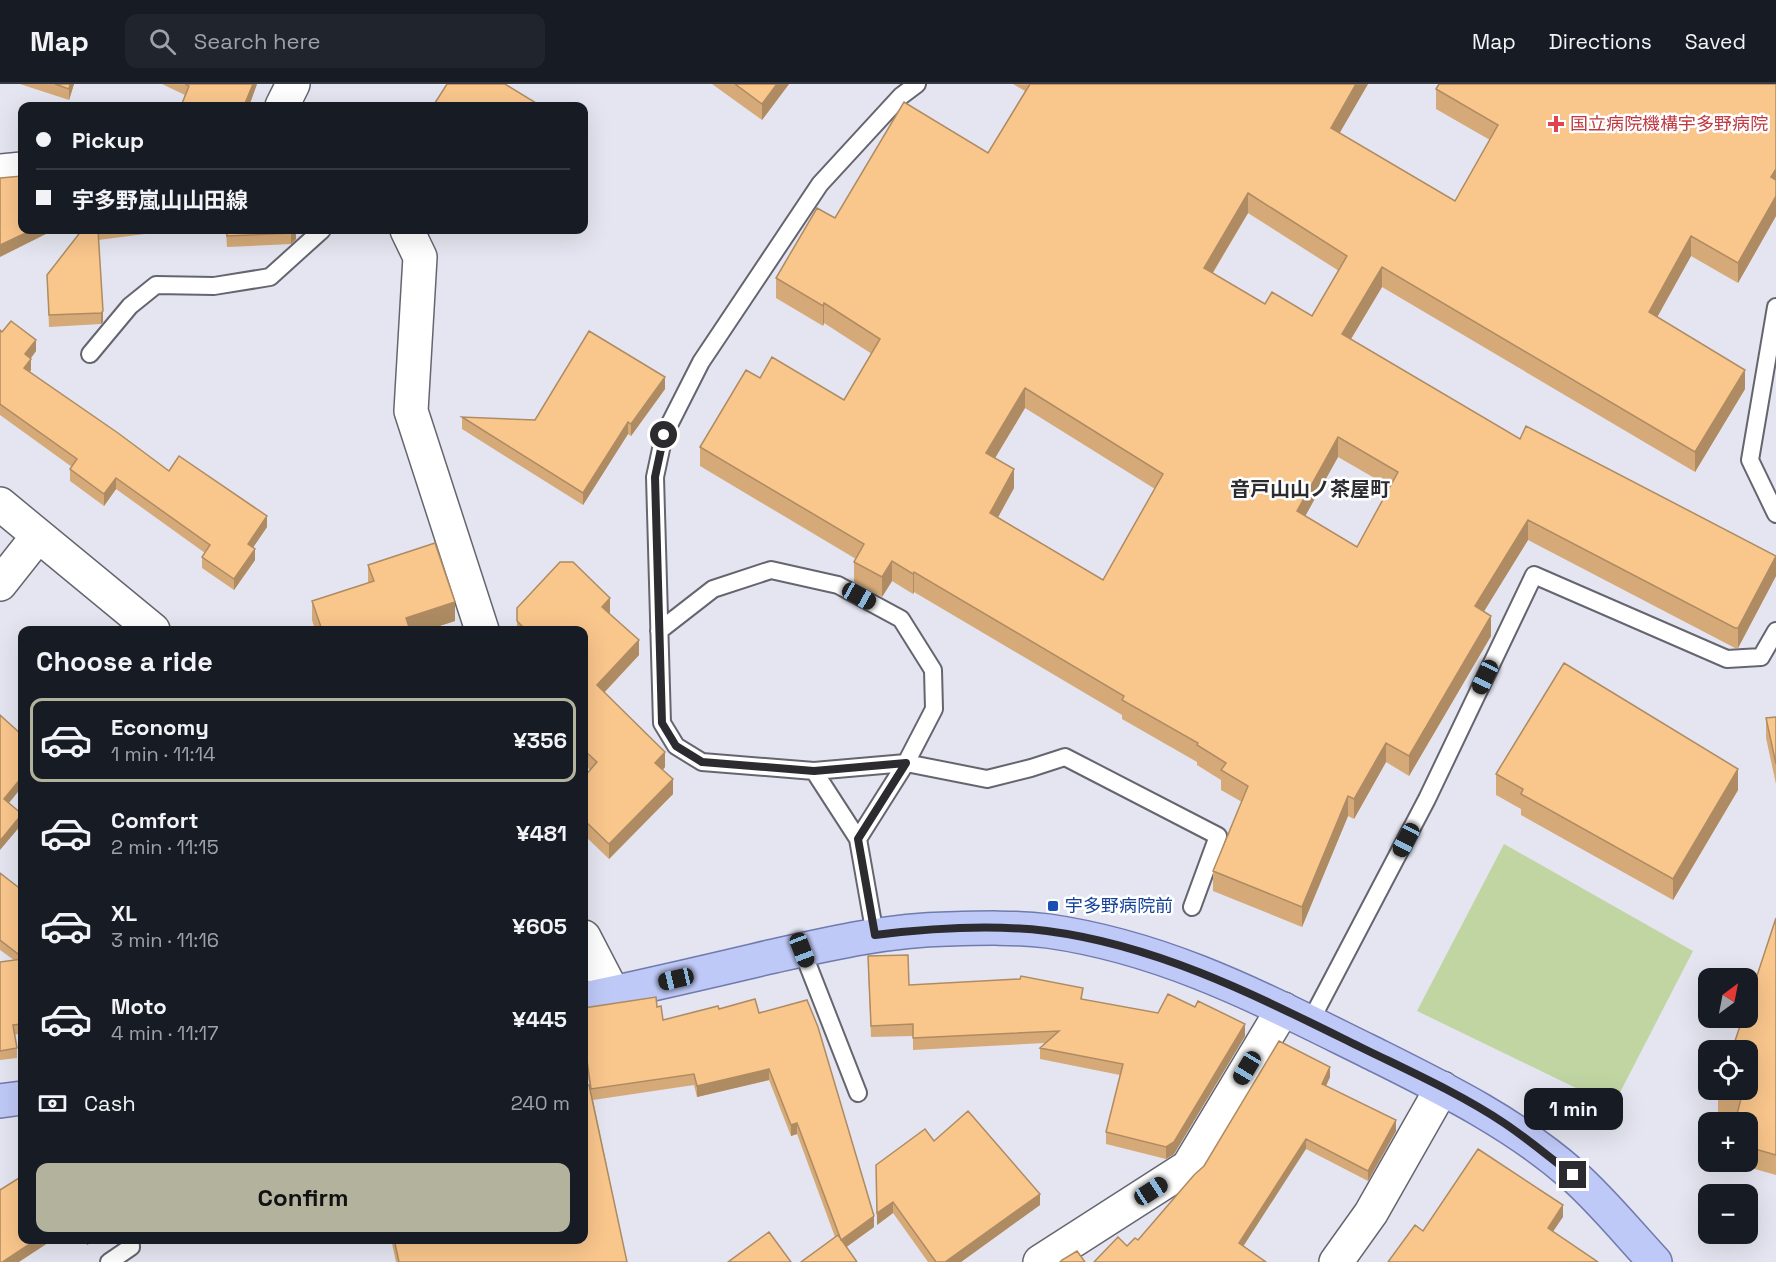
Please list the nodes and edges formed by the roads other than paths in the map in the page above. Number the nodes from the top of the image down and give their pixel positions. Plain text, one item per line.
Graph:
1 (292, 84) edge
2 (917, 84) edge
3 (284, 102) edge
4 (18, 169) edge
5 (0, 171) edge
6 (318, 234) edge
7 (409, 234) edge
8 (1776, 307) edge
9 (90, 354) dead end
10 (0, 504) edge
11 (1776, 514) edge
12 (38, 536) junction
13 (0, 584) edge
14 (148, 626) edge
15 (481, 626) edge
16 (659, 631) junction
17 (1776, 631) edge
18 (906, 763) junction
19 (814, 771) junction
20 (858, 839) junction
21 (1192, 907) dead end
22 (875, 935) junction
23 (802, 950) junction
24 (588, 953) edge
25 (598, 996) edge
26 (1296, 1016) junction
27 (1442, 1088) junction
28 (858, 1094) dead end
29 (18, 1099) edge
30 (0, 1101) edge
31 (131, 1244) edge
32 (109, 1262) edge
33 (1040, 1262) edge
34 (1336, 1262) edge
35 (1655, 1262) edge

1 - 3 street
2 - 16 lane
4 - 5 street
6 - 9 lane
7 - 15 street
8 - 11 lane
10 - 12 street
12 - 13 street
12 - 14 street
16 - 18 lane
16 - 19 lane
17 - 26 lane
18 - 19 lane
18 - 20 lane
18 - 21 lane
19 - 20 lane
20 - 22 lane
22 - 23 main road
22 - 26 main road
23 - 25 main road
23 - 28 lane
24 - 25 street
26 - 27 main road
26 - 33 street
27 - 34 street
27 - 35 main road
29 - 30 main road
31 - 32 lane

